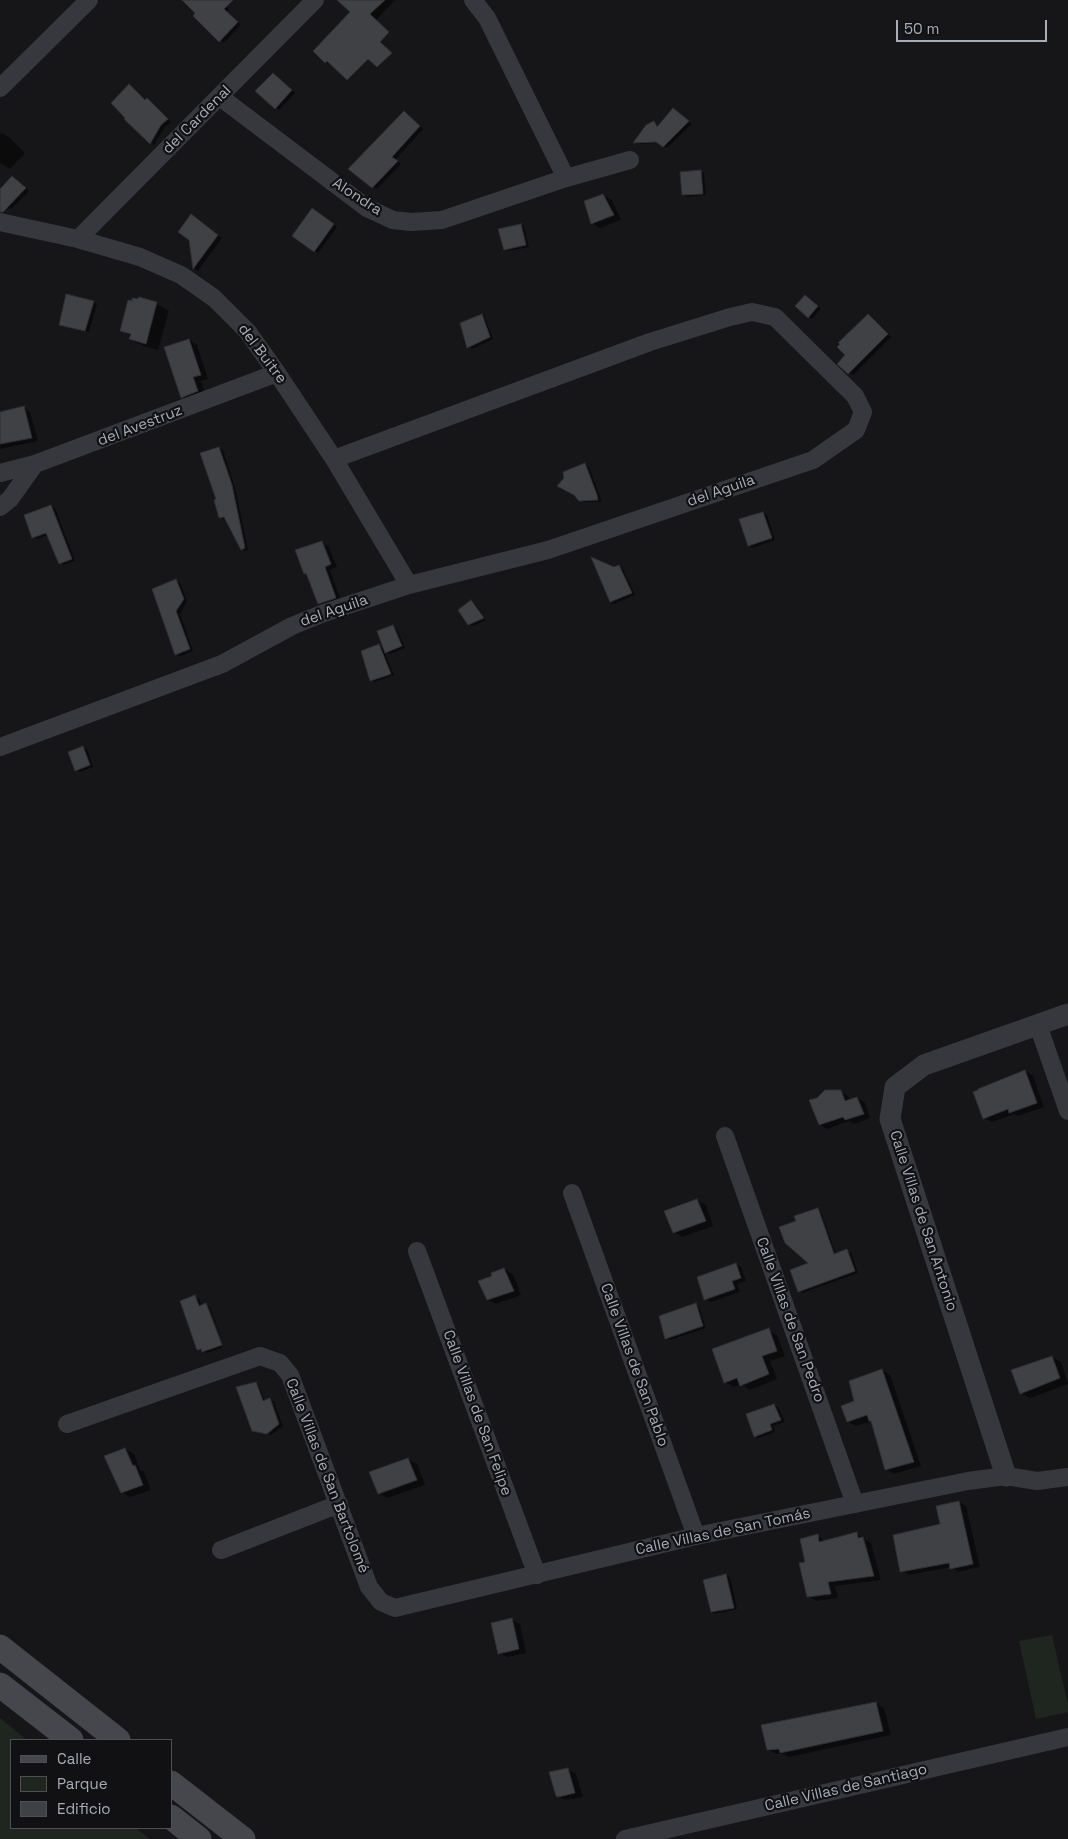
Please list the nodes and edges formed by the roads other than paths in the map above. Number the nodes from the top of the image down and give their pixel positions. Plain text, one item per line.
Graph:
1 (89, 0) edge
2 (314, 0) edge
3 (473, 0) edge
4 (0, 88) edge
5 (220, 96) junction
6 (630, 160) dead end
7 (566, 178) junction
8 (0, 222) edge
9 (78, 239) junction
10 (277, 373) junction
11 (334, 459) junction
12 (35, 464) junction
13 (0, 473) edge
14 (0, 507) edge
15 (409, 585) junction
16 (0, 747) edge
17 (1068, 1014) edge
18 (1038, 1025) junction
19 (1068, 1111) edge
20 (725, 1136) dead end
21 (572, 1193) dead end
22 (417, 1251) dead end
23 (67, 1424) dead end
24 (1006, 1476) junction
25 (1068, 1477) edge
26 (339, 1504) junction
27 (855, 1504) junction
28 (696, 1536) junction
29 (221, 1550) dead end
30 (537, 1575) junction
31 (381, 1602) joint
32 (0, 1647) edge
33 (0, 1685) edge
34 (1068, 1737) edge
35 (70, 1739) edge
36 (117, 1739) edge
37 (172, 1784) edge
38 (172, 1819) edge
39 (199, 1839) edge
40 (243, 1839) edge
41 (625, 1839) edge

1 - 4 street
2 - 5 street, del Cardenal
3 - 7 street
5 - 7 street, Alondra
5 - 9 street, del Cardenal
6 - 7 street, Alondra
8 - 9 street, del Buitre
9 - 10 street, del Buitre
10 - 11 street, del Buitre
10 - 12 street, del Avestruz
11 - 15 street, del Buitre
11 - 15 street, del Aguila
12 - 13 street, del Avestruz
12 - 14 street
15 - 16 street, del Aguila
17 - 18 street, Calle Villas de San Antonio
18 - 19 street
18 - 24 street, Calle Villas de San Antonio
20 - 27 street, Calle Villas de San Pedro
21 - 28 street, Calle Villas de San Pablo
22 - 30 street, Calle Villas de San Felipe
23 - 26 street, Calle Villas de San Bartolomé
24 - 25 street, Calle Villas de San Tomás
24 - 27 street, Calle Villas de San Tomás
26 - 29 street
26 - 31 street, Calle Villas de San Bartolomé
27 - 28 street, Calle Villas de San Tomás
28 - 30 street, Calle Villas de San Tomás
30 - 31 street, Calle Villas de San Tomás
32 - 36 main road
33 - 35 main road
34 - 41 street, Calle Villas de Santiago
37 - 40 main road
38 - 39 main road

